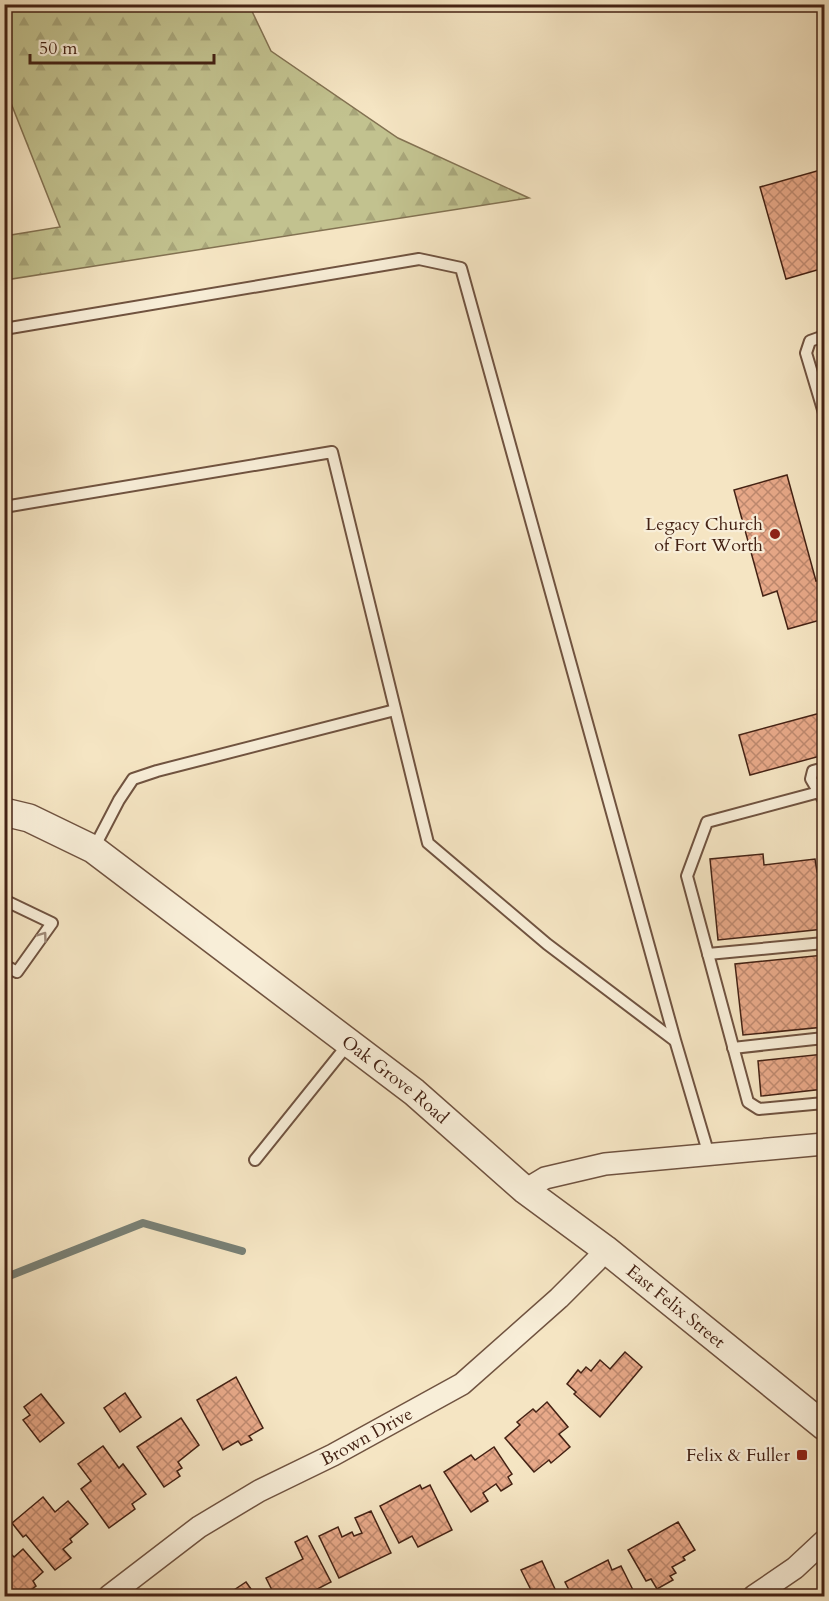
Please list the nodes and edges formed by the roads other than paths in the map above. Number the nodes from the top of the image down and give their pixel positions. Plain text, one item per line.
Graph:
1 (4, 329) edge
2 (825, 336) edge
3 (825, 413) edge
4 (4, 507) edge
5 (395, 710) junction
6 (825, 768) edge
7 (822, 797) edge
8 (4, 812) edge
9 (93, 849) junction
10 (4, 900) edge
11 (825, 943) edge
12 (708, 954) junction
13 (4, 965) edge
14 (825, 1038) edge
15 (675, 1040) junction
16 (349, 1042) junction
17 (733, 1048) junction
18 (825, 1103) edge
19 (825, 1144) edge
20 (709, 1155) junction
21 (255, 1160) dead end
22 (525, 1190) junction
23 (605, 1249) junction
24 (825, 1426) edge
25 (825, 1540) edge
26 (109, 1596) edge
27 (754, 1596) edge

1 - 15 lane
2 - 3 lane
4 - 5 lane
5 - 9 lane
5 - 15 lane
6 - 7 lane
7 - 12 lane
8 - 9 street, Oak Grove Road
9 - 16 street, Oak Grove Road
13 -> 10 lane
11 - 12 lane
12 - 17 lane
14 - 17 lane
15 - 20 lane
16 - 21 lane
16 - 22 street, Oak Grove Road
17 - 18 lane
19 - 20 street
20 - 22 street
22 - 23 street, East Felix Street
23 - 24 street, East Felix Street
23 - 26 street, Brown Drive
25 - 27 street

